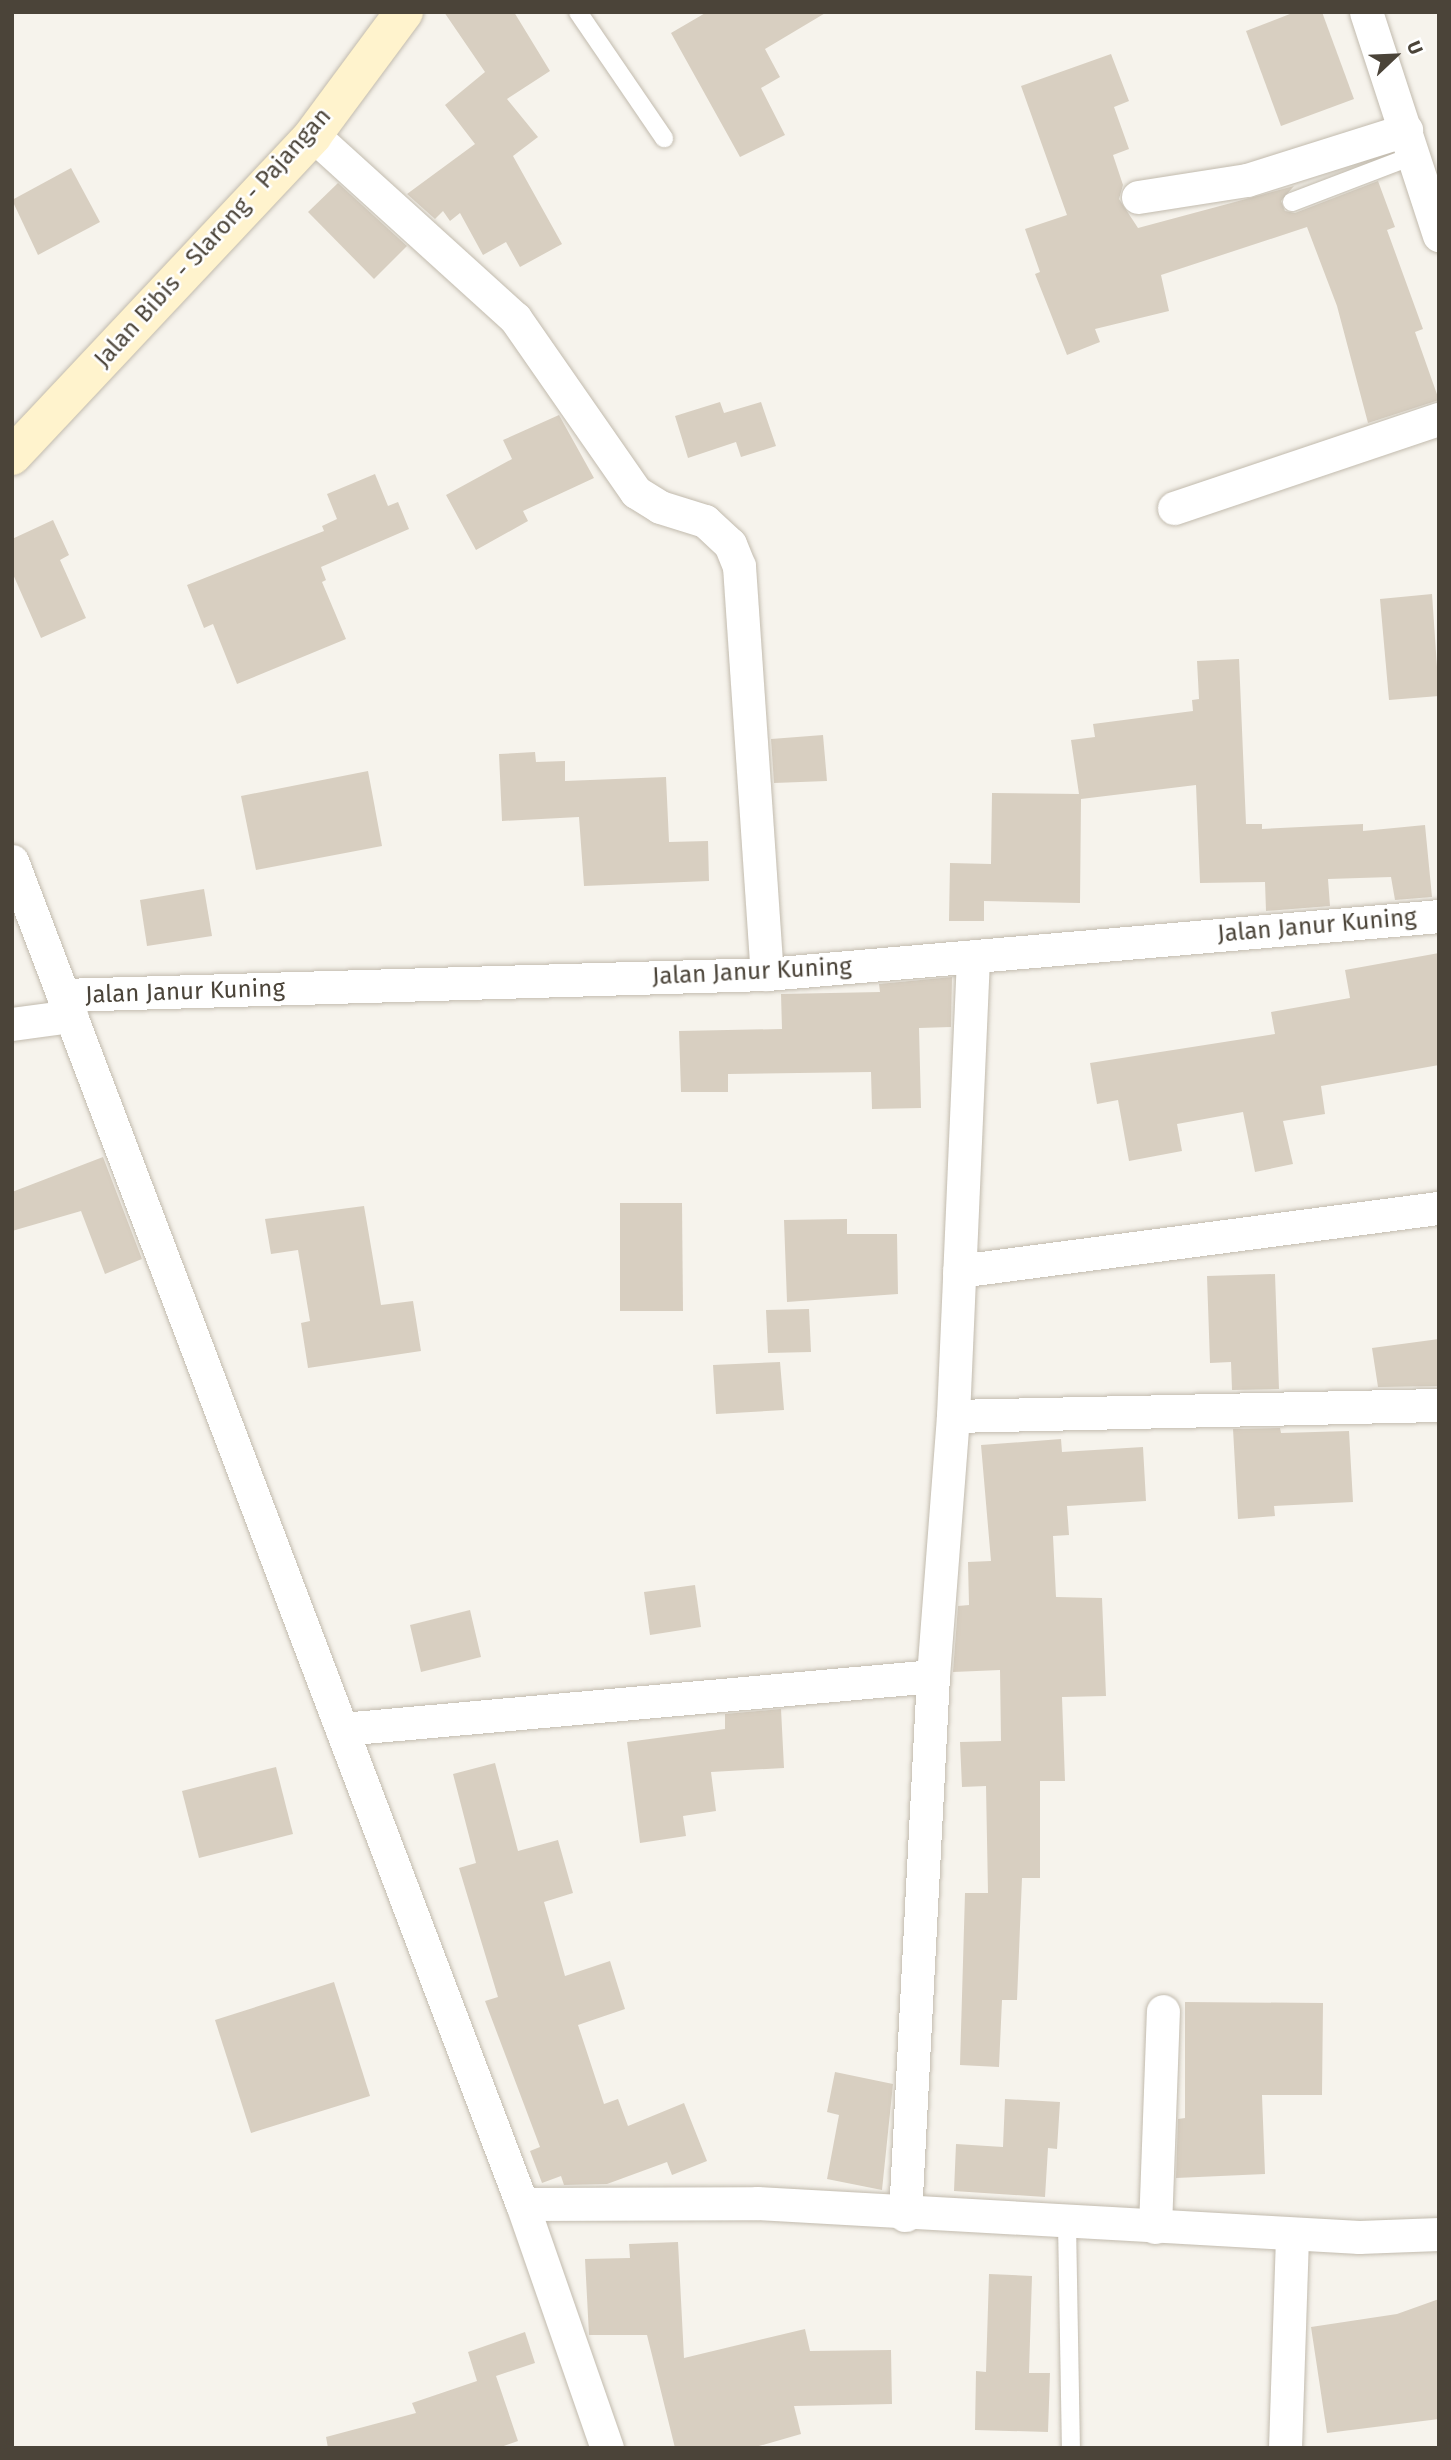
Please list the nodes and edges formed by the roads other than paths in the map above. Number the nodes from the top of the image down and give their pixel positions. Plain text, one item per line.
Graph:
1 (404, 12) edge
2 (578, 12) edge
3 (1366, 12) edge
4 (313, 135) junction
5 (664, 138) dead end
6 (1411, 143) junction
7 (1138, 197) dead end
8 (1292, 202) dead end
9 (1439, 235) edge
10 (1439, 419) edge
11 (12, 456) edge
12 (1174, 508) dead end
13 (12, 861) edge
14 (1439, 916) edge
15 (973, 956) junction
16 (767, 974) junction
17 (67, 1006) junction
18 (12, 1024) edge
19 (1439, 1208) edge
20 (959, 1271) junction
21 (1439, 1405) edge
22 (953, 1416) junction
23 (933, 1676) junction
24 (342, 1729) junction
25 (1163, 2011) dead end
26 (523, 2204) junction
27 (905, 2215) junction
28 (1067, 2223) junction
29 (1155, 2227) junction
30 (1292, 2234) junction
31 (1439, 2234) edge
32 (607, 2448) edge
33 (1071, 2448) edge
34 (1285, 2448) edge

1 - 4 main road, Jalan Bibis - Slarong - Pajangan
2 - 5 lane
3 - 6 street
4 - 11 main road, Jalan Bibis - Slarong - Pajangan
4 - 16 street
6 - 7 street
6 - 8 lane
6 - 9 street
10 - 12 street
13 - 17 street
14 - 15 street, Jalan Janur Kuning
15 - 16 street, Jalan Janur Kuning
15 - 20 street
16 - 17 street, Jalan Janur Kuning
17 - 18 street, Jalan Janur Kuning
17 - 24 street
19 - 20 street
20 - 22 street
21 - 22 street
22 - 23 street
23 - 24 street
23 - 27 street
24 - 26 street
25 - 29 street
26 - 27 street
26 - 32 street
27 - 28 street
28 - 29 street
28 - 33 lane
29 - 30 street
30 - 31 street
30 - 34 street

